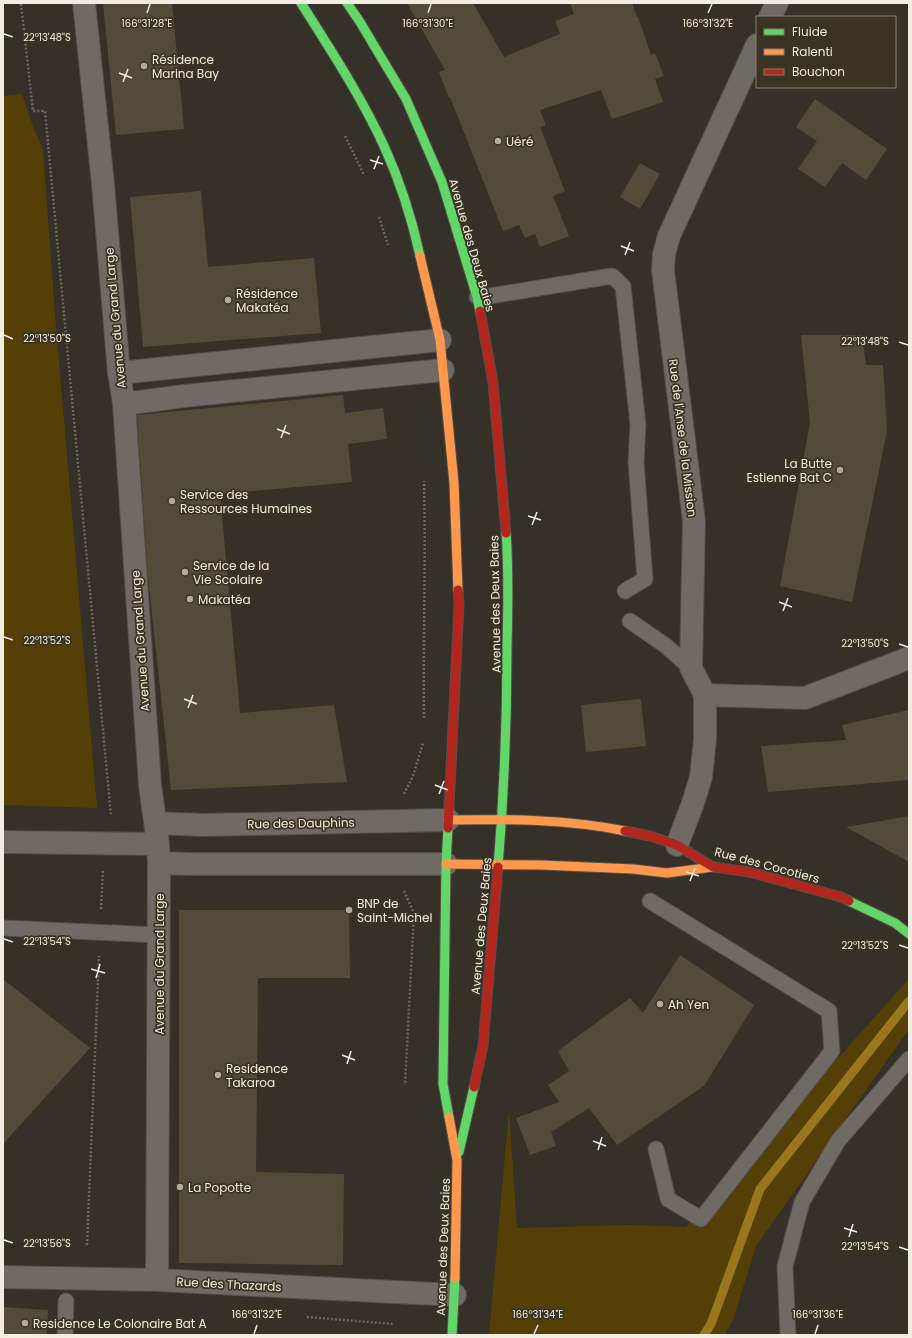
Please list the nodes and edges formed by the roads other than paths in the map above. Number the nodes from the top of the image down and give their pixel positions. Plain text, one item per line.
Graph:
1 (84, 3) edge
2 (301, 3) edge
3 (347, 3) edge
4 (776, 3) edge
5 (770, 16) edge
6 (756, 47) edge
7 (477, 297) junction
8 (440, 340) junction
9 (443, 370) junction
10 (119, 373) junction
11 (124, 404) junction
12 (625, 591) dead end
13 (630, 621) dead end
14 (909, 658) edge
15 (691, 668) junction
16 (705, 695) junction
17 (502, 819) junction
18 (448, 820) junction
19 (3, 842) edge
20 (157, 844) junction
21 (677, 845) junction
22 (446, 864) junction
23 (498, 865) junction
24 (713, 867) junction
25 (650, 901) dead end
26 (3, 928) edge
27 (909, 934) edge
28 (159, 935) junction
29 (909, 1059) edge
30 (656, 1149) dead end
31 (457, 1160) junction
32 (3, 1277) edge
33 (157, 1280) junction
34 (455, 1295) junction
35 (66, 1300) dead end
36 (65, 1335) edge
37 (452, 1335) edge
38 (788, 1335) edge

1 - 10 street, Avenue du Grand Large
2 - 8 main road, Avenue des Deux Baies
3 - 7 main road, Avenue des Deux Baies
4 - 5 street
6 - 15 street, Rue de l'Anse de la Mission
7 - 12 lane
7 - 17 main road, Avenue des Deux Baies
8 - 9 main road, Avenue des Deux Baies
8 - 10 street
9 - 11 street
9 - 18 main road, Avenue des Deux Baies
10 - 11 street, Avenue du Grand Large
11 - 20 street, Avenue du Grand Large
13 - 15 lane
14 - 16 street
15 - 16 street, Rue de l'Anse de la Mission
16 - 21 street, Rue de l'Anse de la Mission
17 - 18 main road, Rue des Cocotiers
17 - 21 main road, Rue des Cocotiers
17 - 23 main road, Avenue des Deux Baies
18 - 20 street, Rue des Dauphins
18 - 22 main road, Avenue des Deux Baies
19 - 20 street
20 - 22 street
20 - 28 street, Avenue du Grand Large
21 - 24 main road, Rue des Cocotiers
22 - 23 main road
22 - 31 main road, Avenue des Deux Baies
23 - 24 main road
23 - 31 main road, Avenue des Deux Baies
24 - 27 main road, Rue des Cocotiers
25 - 30 lane
26 - 28 lane
28 - 33 street, Avenue du Grand Large
29 - 38 lane
31 - 34 main road, Avenue des Deux Baies
32 - 33 street, Rue des Thazards
33 - 34 street, Rue des Thazards
34 - 37 main road, Avenue des Deux Baies
35 - 36 lane

